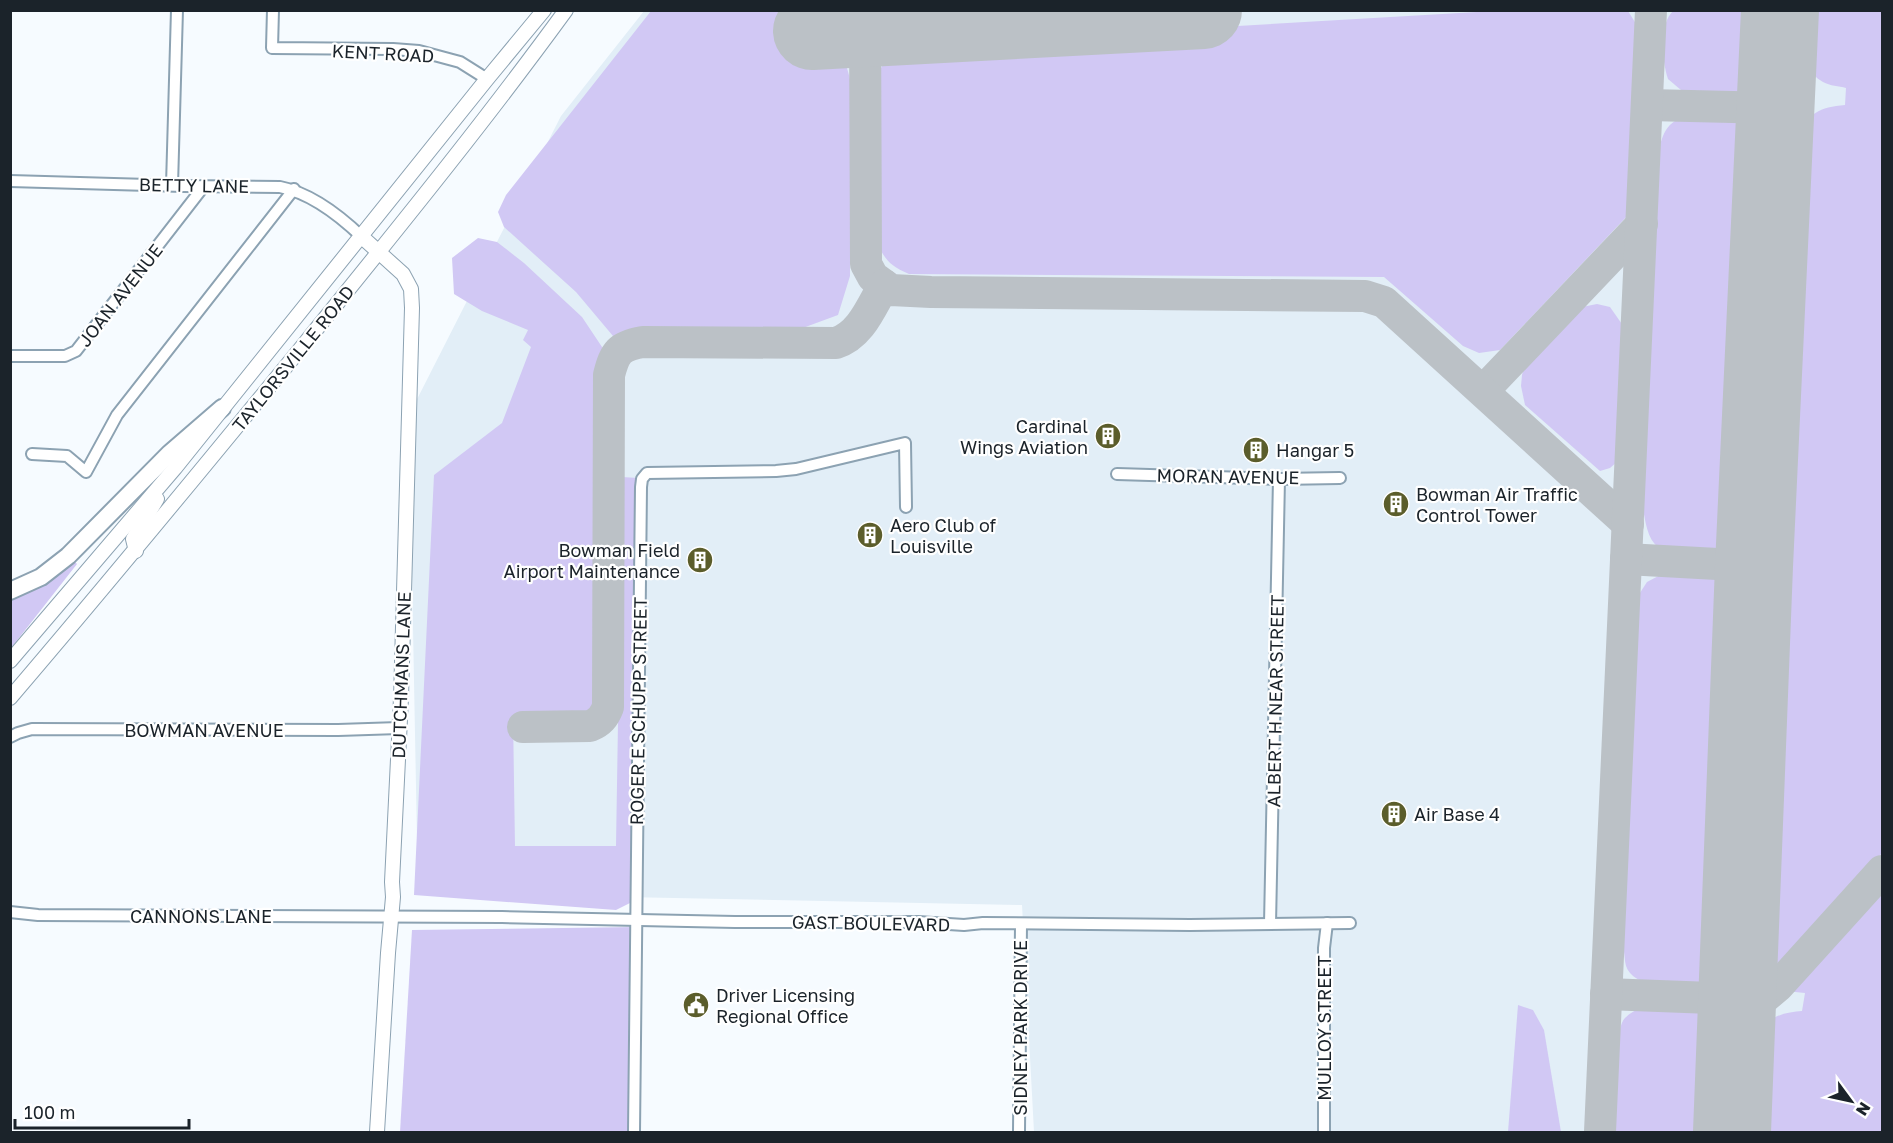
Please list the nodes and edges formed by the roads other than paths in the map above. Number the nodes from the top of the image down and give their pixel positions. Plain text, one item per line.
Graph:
1 (177, 10) edge
2 (273, 10) edge
3 (544, 10) edge
4 (566, 10) edge
5 (487, 79) junction
6 (10, 181) edge
7 (172, 185) junction
8 (204, 186) junction
9 (294, 189) junction
10 (362, 237) junction
11 (379, 252) junction
12 (10, 356) edge
13 (222, 408) junction
14 (32, 454) dead end
15 (175, 468) junction
16 (1117, 474) dead end
17 (1279, 478) junction
18 (1340, 478) dead end
19 (906, 507) dead end
20 (136, 551) junction
21 (10, 591) edge
22 (10, 661) edge
23 (10, 698) edge
24 (399, 728) junction
25 (10, 737) edge
26 (10, 912) edge
27 (392, 917) junction
28 (636, 919) junction
29 (1327, 923) junction
30 (1350, 923) dead end
31 (1021, 924) junction
32 (1270, 924) junction
33 (377, 1132) edge
34 (634, 1132) edge
35 (1019, 1132) edge
36 (1324, 1132) edge

1 - 7 street
2 - 5 street, KENT ROAD
3 - 5 main road, TAYLORSVILLE ROAD
4 - 11 main road, TAYLORSVILLE ROAD
5 - 10 main road, TAYLORSVILLE ROAD
6 - 7 street, BETTY LANE
7 - 8 street, BETTY LANE
8 - 9 street, BETTY LANE
8 - 12 street, JOAN AVENUE
9 - 10 street, BETTY LANE
9 - 14 street
10 - 11 main road, DUTCHMANS LANE
10 - 13 main road, TAYLORSVILLE ROAD
11 - 20 main road, TAYLORSVILLE ROAD
11 - 24 main road, DUTCHMANS LANE
13 - 15 main road, TAYLORSVILLE ROAD
13 - 21 highway
15 - 20 main road
15 - 22 main road, TAYLORSVILLE ROAD
16 - 17 street, MORAN AVENUE
17 - 18 street, MORAN AVENUE
17 - 32 street, ALBERT H NEAR STREET
19 - 28 street, ROGER E SCHUPP STREET
20 - 23 main road, TAYLORSVILLE ROAD
24 - 25 street, BOWMAN AVENUE
24 - 27 main road, DUTCHMANS LANE
26 - 27 street, CANNONS LANE
27 - 28 street, GAST BOULEVARD
27 - 33 main road, DUTCHMANS LANE
28 - 31 street, GAST BOULEVARD
28 - 34 street, ROGER E SCHUPP STREET
29 - 30 street, GAST BOULEVARD
29 - 32 street, GAST BOULEVARD
29 - 36 street, MULLOY STREET
31 - 32 street, GAST BOULEVARD
31 - 35 street, SIDNEY PARK DRIVE

